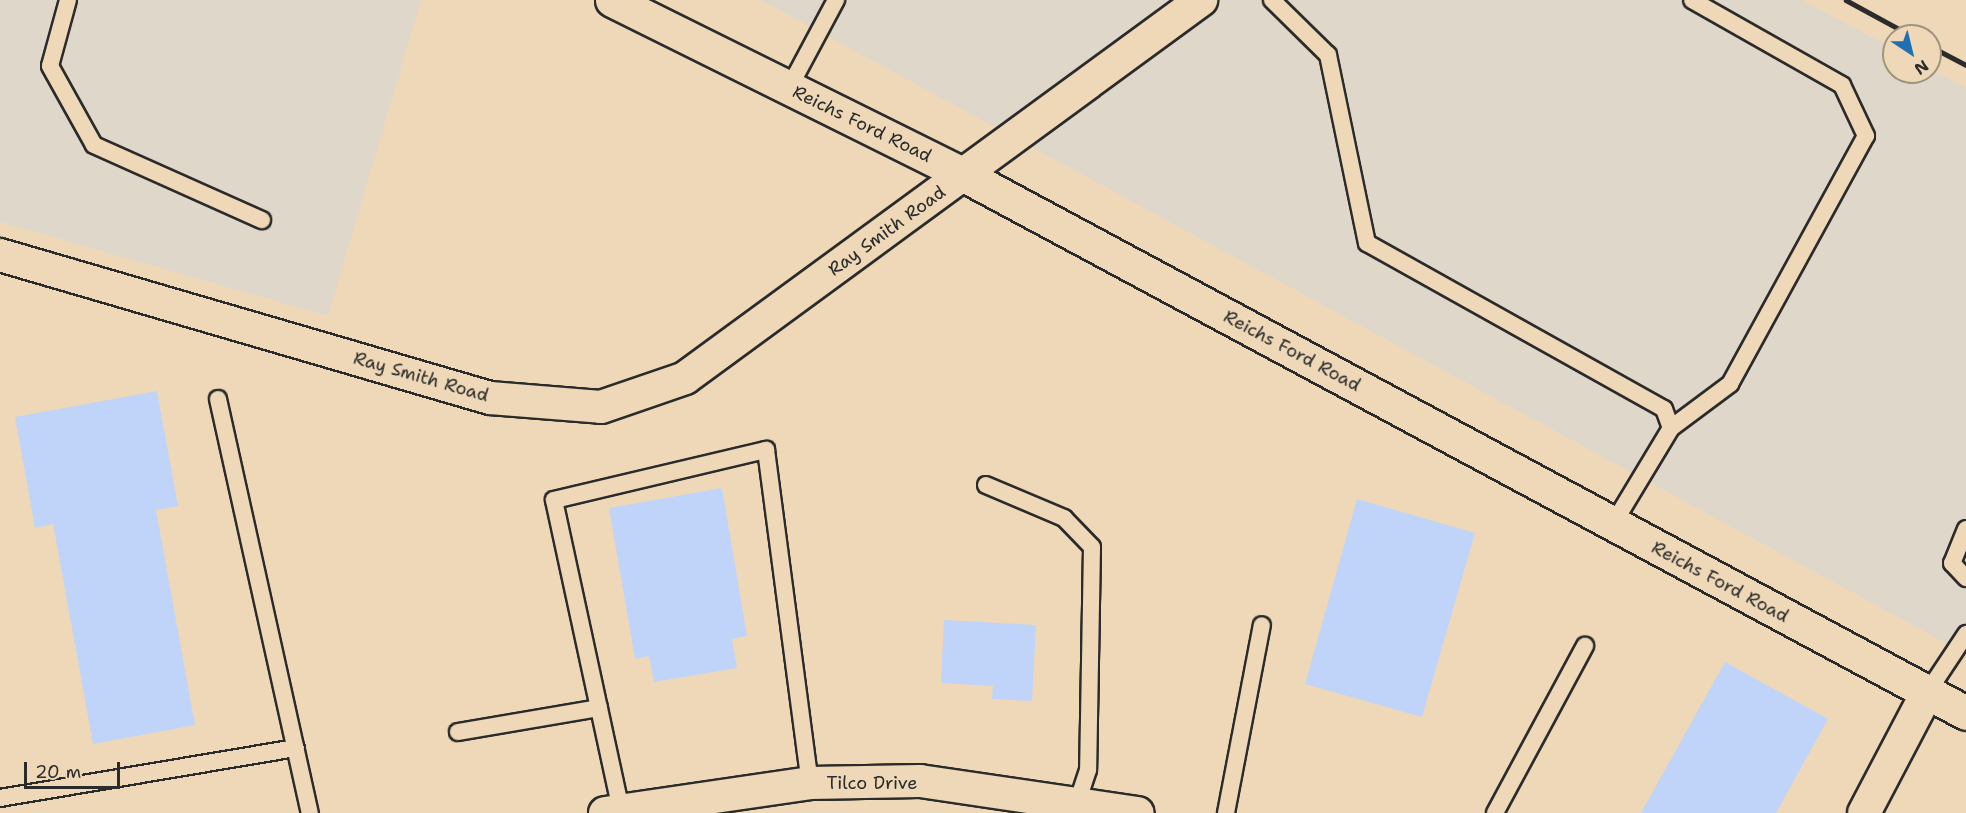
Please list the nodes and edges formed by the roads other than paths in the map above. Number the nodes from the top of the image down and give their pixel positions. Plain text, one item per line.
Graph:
1 (68, 0) edge
2 (612, 0) edge
3 (836, 0) edge
4 (1201, 0) edge
5 (1272, 0) edge
6 (1692, 0) edge
7 (789, 88) junction
8 (964, 175) junction
9 (261, 220) dead end
10 (0, 255) edge
11 (218, 399) dead end
12 (1671, 428) junction
13 (986, 485) dead end
14 (1613, 524) junction
15 (1966, 529) edge
16 (1966, 578) edge
17 (1262, 626) dead end
18 (1966, 634) edge
19 (1586, 646) dead end
20 (1927, 693) junction
21 (599, 708) junction
22 (1966, 713) edge
23 (458, 732) dead end
24 (296, 748) junction
25 (810, 783) junction
26 (0, 798) edge
27 (1075, 810) edge
28 (630, 811) edge
29 (310, 813) edge
30 (1138, 813) edge
31 (1226, 813) edge
32 (1495, 813) edge
33 (1864, 813) edge

1 - 9 lane
2 - 7 street, Reichs Ford Road
3 - 7 lane
4 - 8 street, Ray Smith Road
5 - 12 lane
6 - 12 lane
7 - 8 street, Reichs Ford Road
8 - 10 street, Ray Smith Road
8 - 14 street, Reichs Ford Road
11 - 24 lane
12 - 14 lane
13 - 27 lane
14 - 20 street, Reichs Ford Road
15 - 16 lane
17 - 31 lane
18 - 20 lane
19 - 32 lane
20 - 22 street, Reichs Ford Road
20 - 33 street
21 - 23 lane
21 - 25 lane
21 - 28 lane
24 - 26 lane
24 - 29 lane
25 - 27 street, Tilco Drive
25 - 28 street, Tilco Drive
27 - 30 street, Tilco Drive

